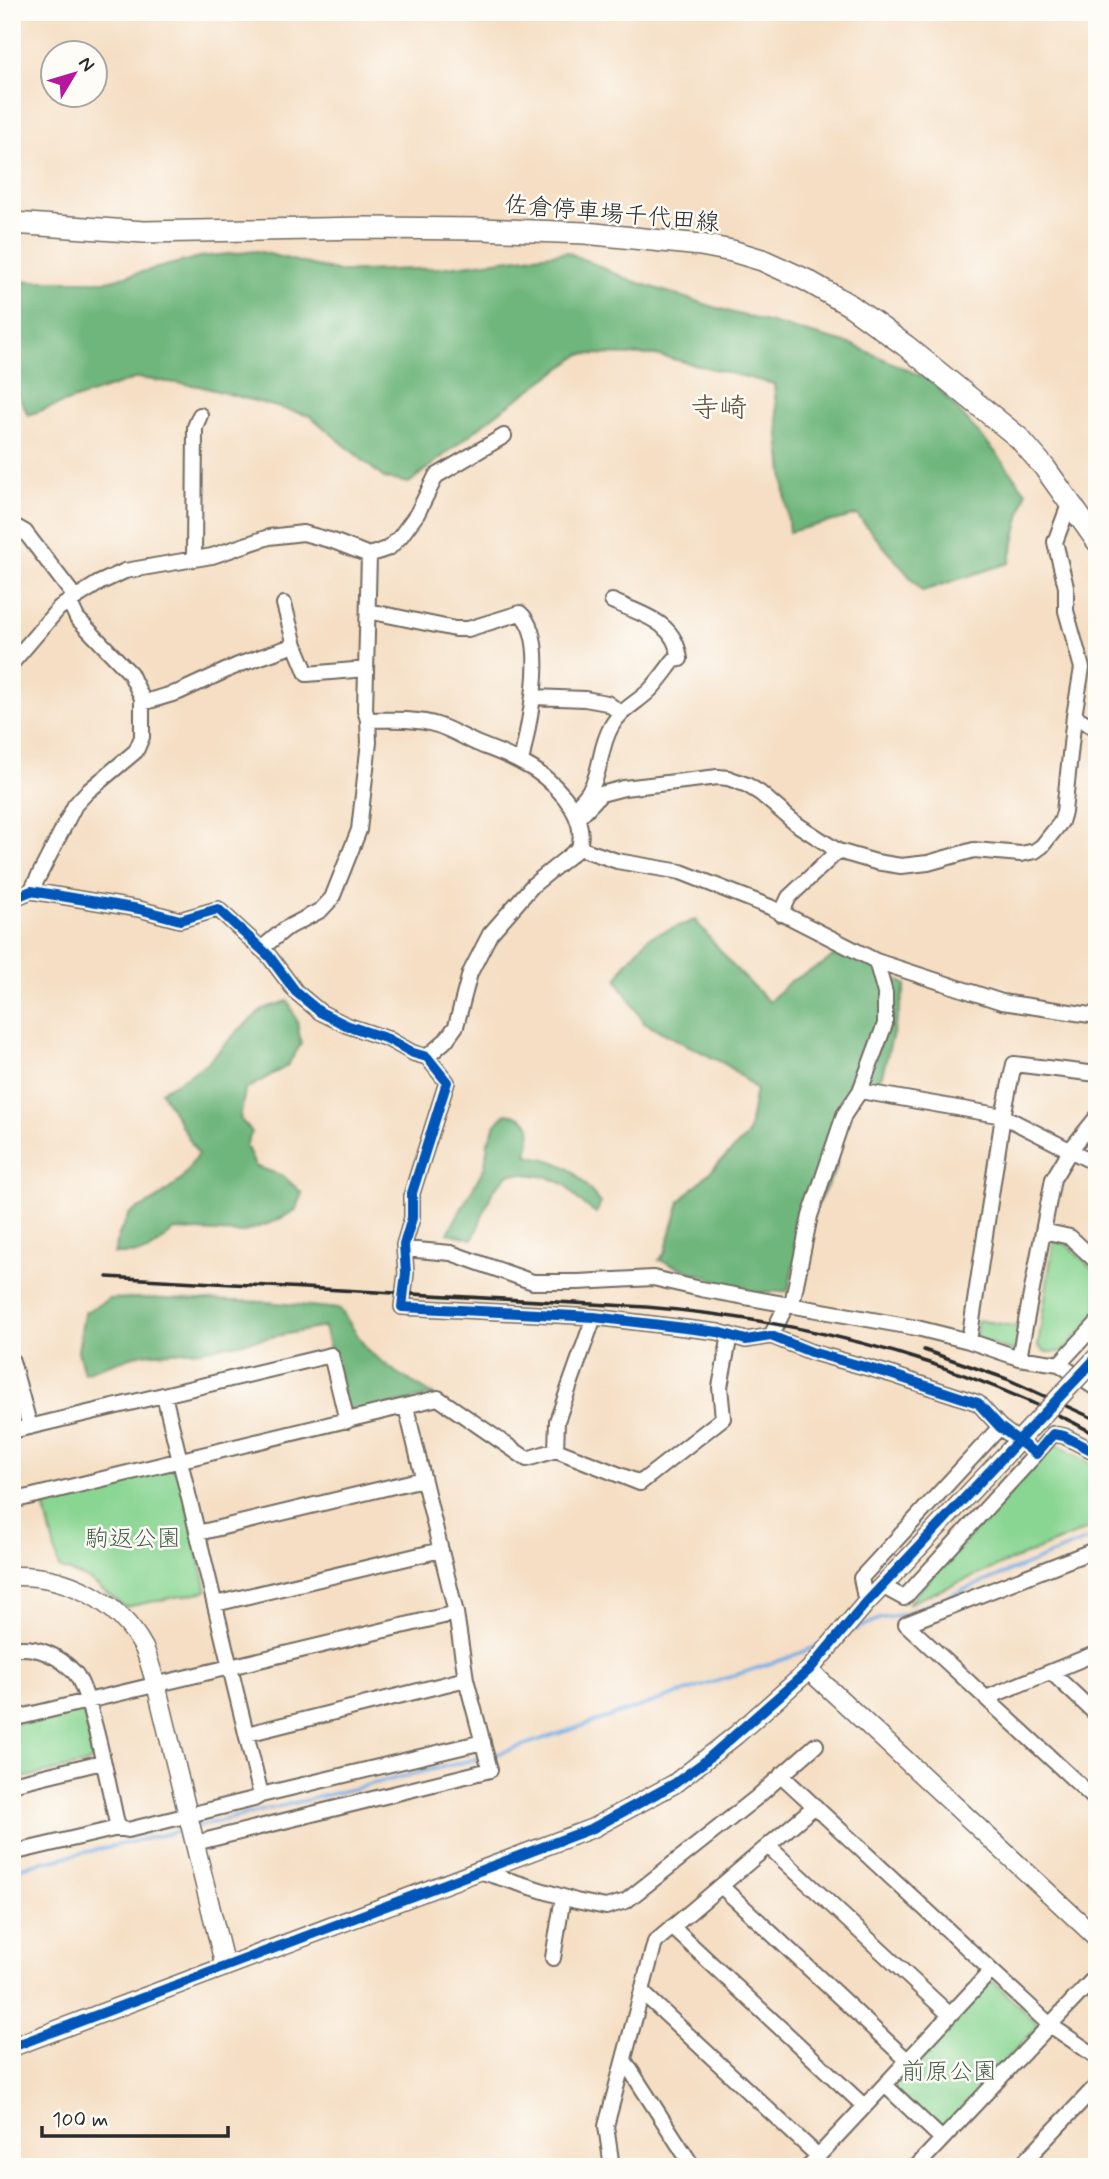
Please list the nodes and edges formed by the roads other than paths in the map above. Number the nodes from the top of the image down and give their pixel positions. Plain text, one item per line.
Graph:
1 (12, 223) edge
2 (200, 415) dead end
3 (504, 436) dead end
4 (1070, 502) junction
5 (18, 528) dead end
6 (1097, 541) edge
7 (369, 555) junction
8 (194, 559) junction
9 (72, 599) junction
10 (612, 601) dead end
11 (284, 604) dead end
12 (368, 611) junction
13 (30, 640) junction
14 (295, 645) junction
15 (12, 655) edge
16 (12, 663) edge
17 (366, 669) junction
18 (533, 697) junction
19 (142, 703) junction
20 (621, 713) junction
21 (1074, 716) junction
22 (368, 720) junction
23 (1097, 729) edge
24 (521, 762) junction
25 (575, 814) junction
26 (579, 848) junction
27 (838, 850) junction
28 (31, 891) junction
29 (12, 899) edge
30 (781, 914) junction
31 (261, 949) junction
32 (876, 961) junction
33 (1097, 1016) edge
34 (427, 1057) junction
35 (1097, 1074) edge
36 (860, 1091) junction
37 (1003, 1116) junction
38 (1097, 1117) edge
39 (1070, 1149) junction
40 (1097, 1164) edge
41 (1043, 1231) junction
42 (405, 1249) junction
43 (1097, 1262) edge
44 (789, 1303) junction
45 (594, 1317) junction
46 (1097, 1322) edge
47 (730, 1335) junction
48 (771, 1336) junction
49 (968, 1341) junction
50 (1097, 1357) edge
51 (1019, 1359) junction
52 (12, 1361) edge
53 (1059, 1364) junction
54 (1097, 1389) edge
55 (164, 1395) junction
56 (406, 1407) junction
57 (347, 1421) junction
58 (30, 1427) junction
59 (1000, 1427) junction
60 (12, 1431) edge
61 (556, 1450) junction
62 (1097, 1453) edge
63 (1036, 1454) junction
64 (180, 1461) junction
65 (423, 1479) junction
66 (12, 1501) edge
67 (198, 1533) junction
68 (1097, 1549) edge
69 (440, 1550) junction
70 (12, 1576) edge
71 (882, 1586) junction
72 (866, 1603) junction
73 (215, 1604) junction
74 (456, 1613) junction
75 (12, 1649) edge
76 (1097, 1653) edge
77 (230, 1667) junction
78 (809, 1670) junction
79 (1051, 1672) junction
80 (466, 1679) junction
81 (156, 1684) junction
82 (986, 1698) junction
83 (87, 1701) junction
84 (1097, 1715) edge
85 (12, 1718) edge
86 (247, 1734) junction
87 (483, 1742) junction
88 (817, 1745) dead end
89 (102, 1762) junction
90 (781, 1775) junction
91 (12, 1784) edge
92 (261, 1795) junction
93 (1097, 1801) edge
94 (815, 1806) junction
95 (188, 1815) junction
96 (118, 1828) junction
97 (195, 1843) junction
98 (768, 1846) junction
99 (12, 1853) edge
100 (479, 1871) junction
101 (720, 1886) junction
102 (563, 1897) junction
103 (672, 1927) junction
104 (1097, 1938) edge
105 (553, 1958) dead end
106 (225, 1967) junction
107 (991, 1971) junction
108 (1097, 1975) edge
109 (642, 1992) junction
110 (950, 2015) junction
111 (1050, 2025) junction
112 (12, 2047) edge
113 (1097, 2057) edge
114 (624, 2060) junction
115 (907, 2060) junction
116 (884, 2085) junction
117 (1097, 2085) edge
118 (864, 2106) junction
119 (942, 2139) junction
120 (813, 2162) edge
121 (612, 2167) edge
122 (693, 2167) edge
123 (916, 2167) edge
124 (1018, 2167) edge

1 - 4 main road, 佐倉停車場千代田線
2 - 8 street
3 - 7 street
4 - 6 main road, 佐倉停車場千代田線
4 - 21 street
5 - 9 street
7 - 8 street
7 - 12 street
8 - 9 street
9 - 13 street
9 - 19 street
10 - 20 street
11 - 14 street
12 - 17 street
12 - 18 street
13 - 15 street
13 - 16 street
14 - 17 street
14 - 19 street
17 - 22 street
18 - 20 street
18 - 24 street
19 - 28 street
20 - 25 street
21 - 23 street
21 - 27 street
22 - 24 street
22 - 31 street
24 - 25 street
25 - 26 street
25 - 27 street
26 - 30 street
26 - 34 street
27 - 30 street
28 - 29 street
28 - 31 street
30 - 32 street
31 - 34 street
32 - 33 street
32 - 36 street
34 - 42 street
35 - 37 street
36 - 37 street
36 - 44 street
37 - 39 street
37 - 49 street
38 - 39 street
39 - 40 street
39 - 41 street
41 - 43 street
41 - 51 street
42 - 44 street
42 - 45 street
44 - 48 street
44 - 49 street
45 - 47 street
45 - 61 street
46 - 53 street
47 - 48 street
47 - 61 street
48 - 59 street
49 - 51 street
50 - 71 street, bridge
51 - 53 street
52 - 58 street
53 - 54 street
55 - 57 street
55 - 58 street
55 - 64 street
56 - 57 street
56 - 61 street
56 - 65 street
57 - 64 street
58 - 60 street
59 - 63 street
59 - 72 street
62 - 63 street
63 - 71 street
64 - 66 street
64 - 67 street
65 - 67 street
65 - 69 street
67 - 73 street
68 - 82 street
69 - 73 street
69 - 74 street
70 - 81 street
71 - 72 street
72 - 78 street
73 - 77 street
74 - 77 street
74 - 80 street
75 - 83 street
76 - 79 street
77 - 81 street
77 - 86 street
78 - 100 street
78 - 104 street
79 - 82 street
79 - 84 street
80 - 86 street
80 - 87 street
81 - 83 street
81 - 95 street
82 - 93 street
83 - 85 street
83 - 89 street
86 - 92 street
87 - 92 street
87 - 97 street
88 - 90 street
89 - 91 street
89 - 96 street
90 - 94 street
90 - 102 street
92 - 95 street
94 - 98 street
94 - 107 street
95 - 96 street
95 - 97 street
96 - 99 street
97 - 106 street
98 - 101 street
98 - 110 street
100 - 102 street
100 - 106 street
101 - 103 street
101 - 115 street
102 - 105 street
103 - 109 street
103 - 118 street
106 - 112 street
107 - 110 street
107 - 111 street
108 - 111 street
109 - 114 street
109 - 120 street
110 - 115 street
111 - 113 street
111 - 119 street
114 - 121 street
114 - 122 street
115 - 116 street
116 - 118 street
116 - 119 street
117 - 124 street
118 - 120 street
119 - 123 street

